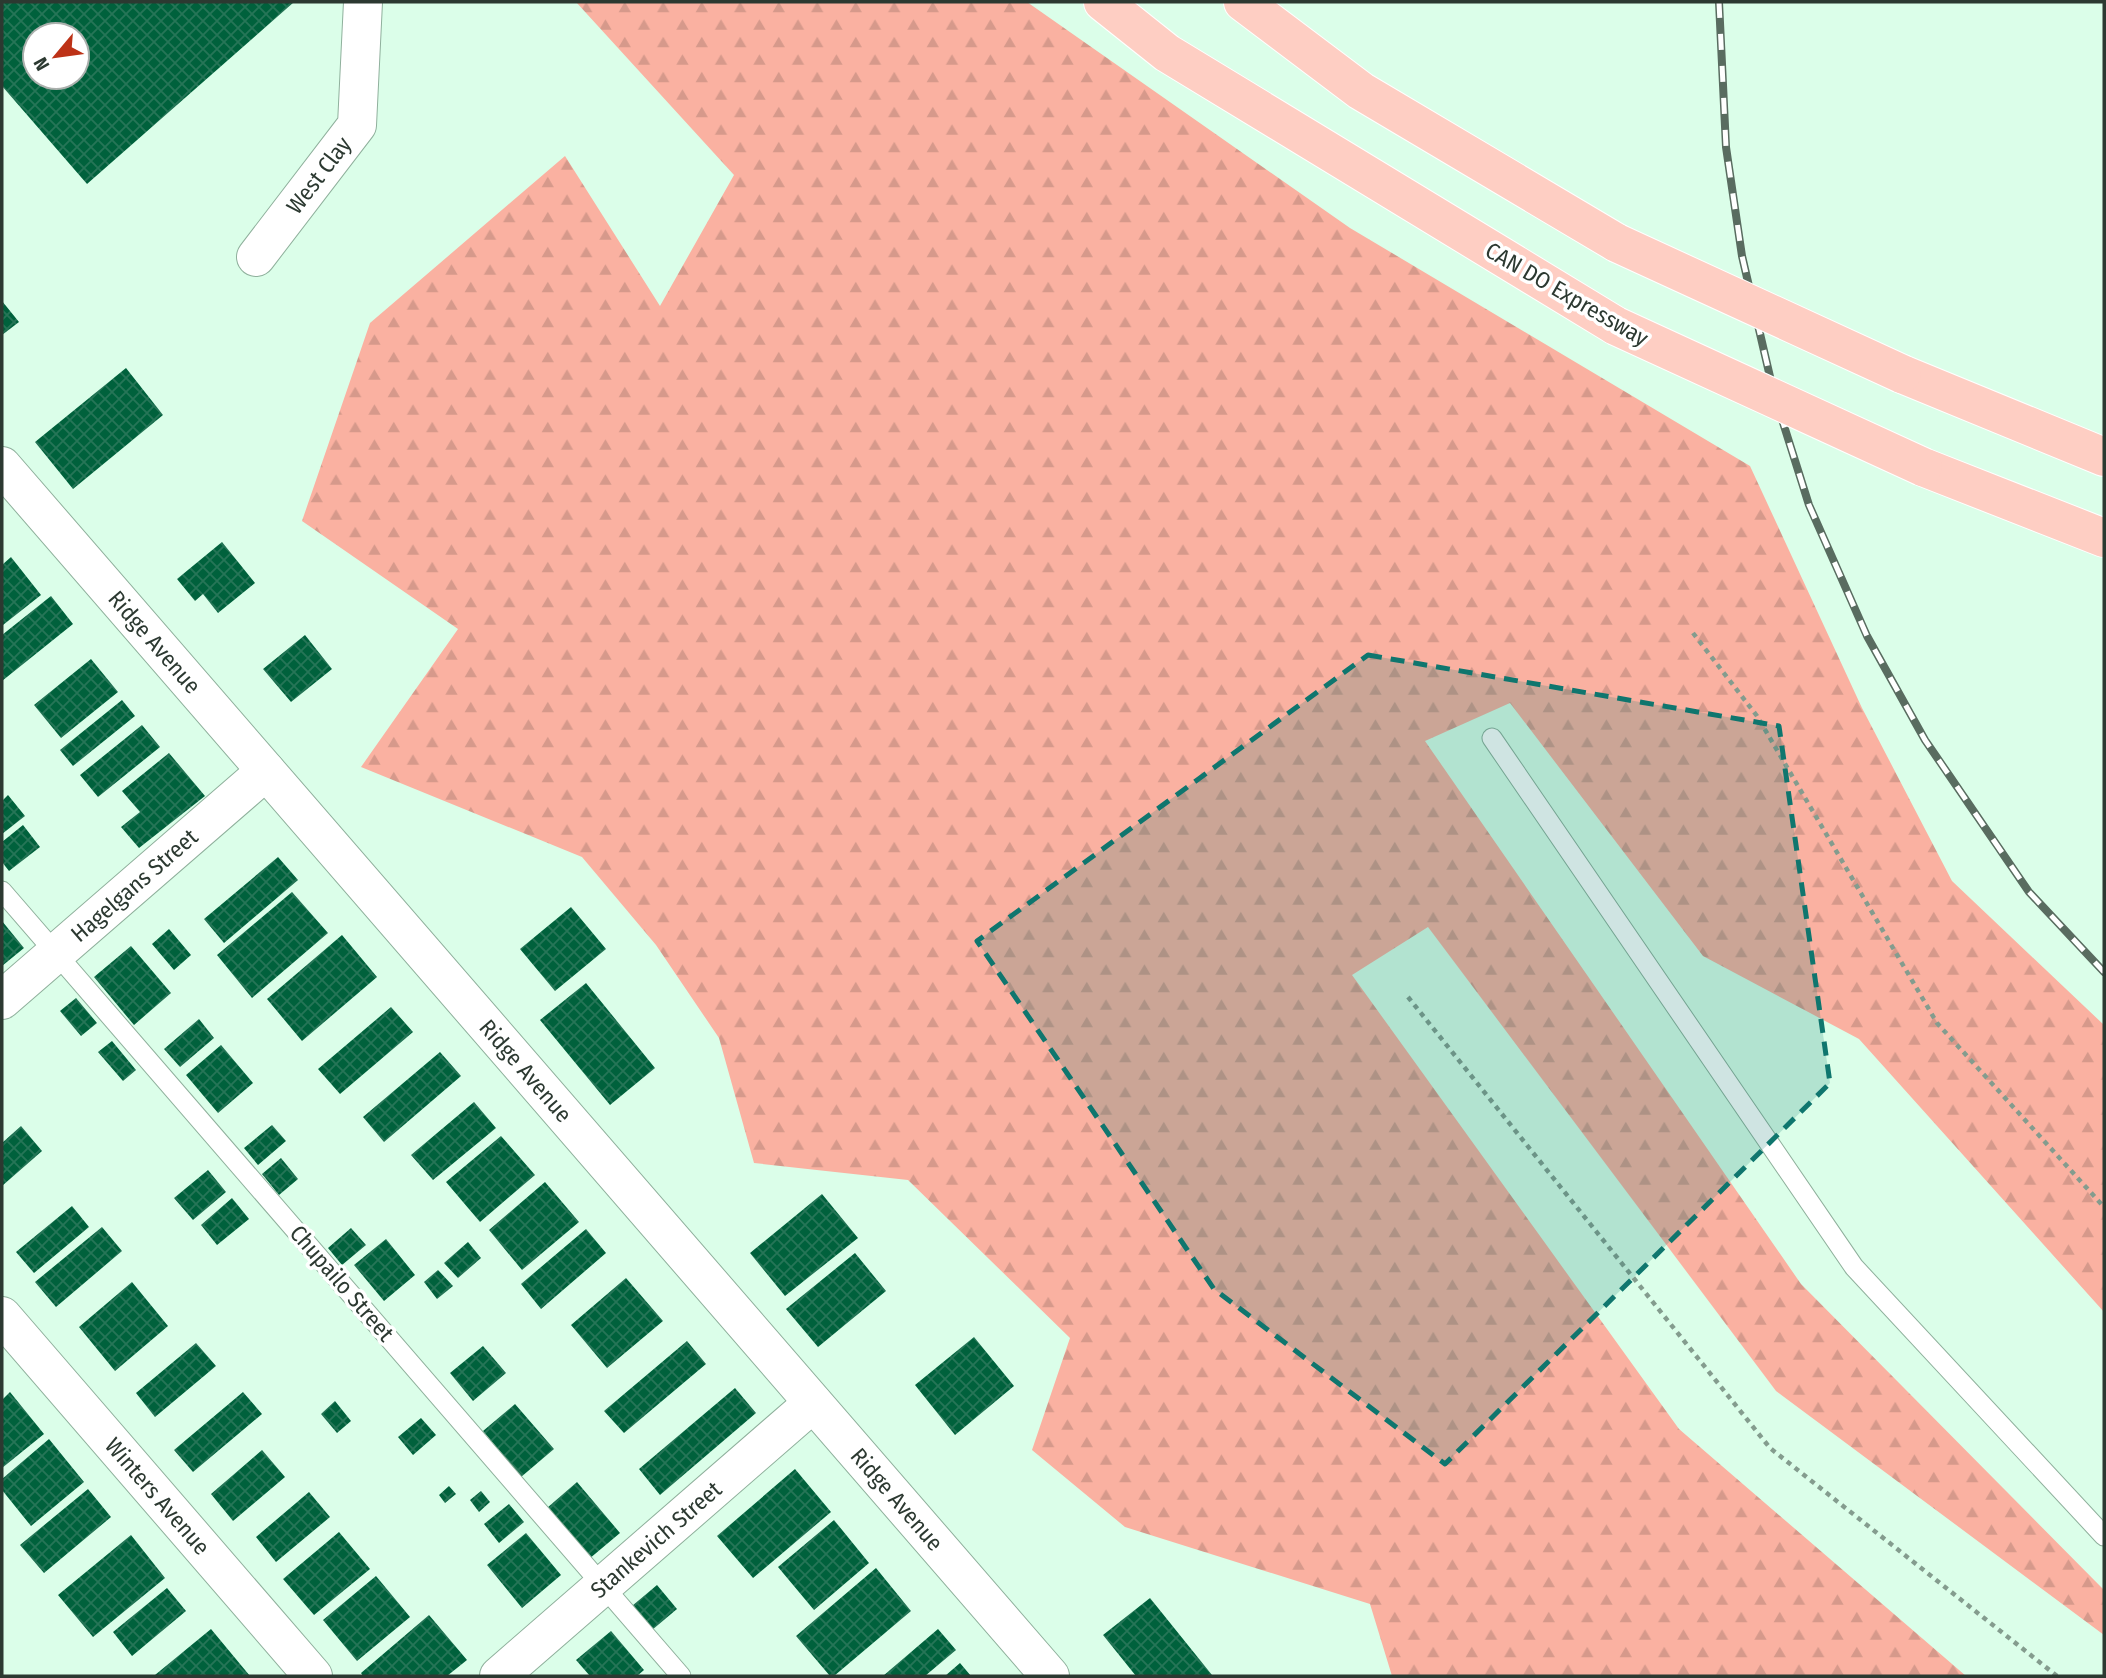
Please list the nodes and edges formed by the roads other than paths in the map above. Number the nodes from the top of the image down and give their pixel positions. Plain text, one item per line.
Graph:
1 (363, 2) edge
2 (1103, 2) edge
3 (1243, 2) edge
4 (256, 257) dead end
5 (2104, 457) edge
6 (2, 466) edge
7 (2104, 538) edge
8 (1492, 738) dead end
9 (265, 771) junction
10 (2, 891) edge
11 (56, 953) junction
12 (2, 1000) edge
13 (2, 1316) edge
14 (813, 1403) junction
15 (2104, 1536) edge
16 (604, 1586) junction
17 (313, 1676) edge
18 (499, 1676) edge
19 (681, 1676) edge
20 (1050, 1676) edge

1 - 4 street, West Clay
2 - 7 main road, CAN DO Expressway, bridge
3 - 5 main road, bridge
6 - 9 street, Ridge Avenue
8 - 15 lane
9 - 11 street, Hagelgans Street
9 - 14 street, Ridge Avenue
10 - 11 lane, Chupailo Street
11 - 12 street, Hagelgans Street
11 - 16 lane, Chupailo Street
13 - 17 street, Winters Avenue
14 - 16 street, Stankevich Street
14 - 20 street, Ridge Avenue
16 - 18 street, Stankevich Street
16 - 19 lane, Chupailo Street

